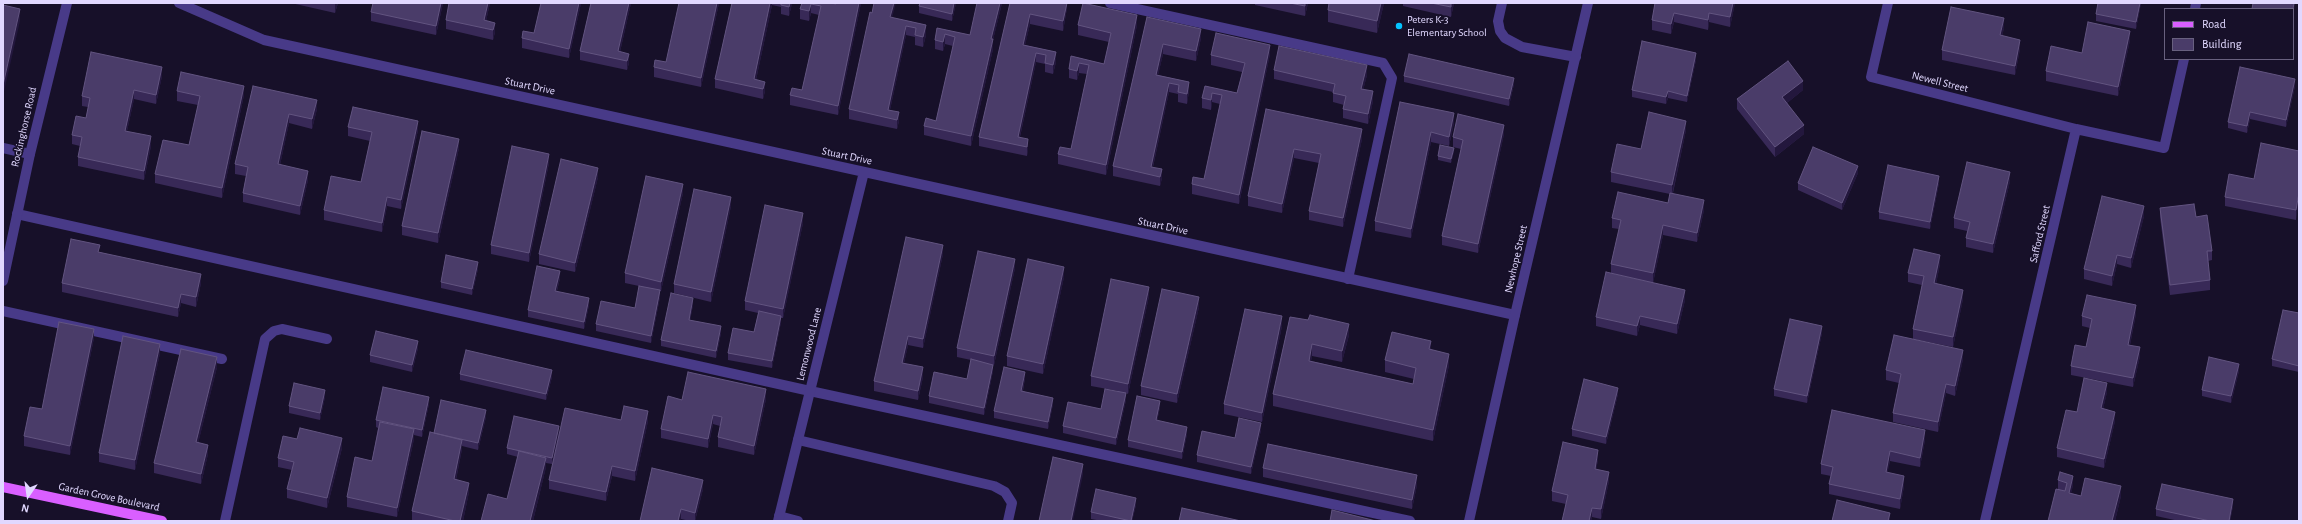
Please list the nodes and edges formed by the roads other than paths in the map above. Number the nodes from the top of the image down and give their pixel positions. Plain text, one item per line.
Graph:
1 (67, 3) edge
2 (179, 3) edge
3 (1110, 3) edge
4 (1502, 3) edge
5 (1588, 3) edge
6 (1888, 3) edge
7 (1576, 57) junction
8 (2184, 60) edge
9 (2076, 129) junction
10 (3, 148) edge
11 (30, 154) junction
12 (864, 172) junction
13 (18, 214) junction
14 (1348, 279) junction
15 (3, 281) edge
16 (3, 311) edge
17 (1515, 315) junction
18 (327, 339) dead end
19 (222, 359) dead end
20 (810, 391) junction
21 (798, 440) junction
22 (3, 487) edge
23 (779, 519) edge
24 (162, 521) edge
25 (224, 521) edge
26 (798, 521) edge
27 (1008, 521) edge
28 (1410, 521) edge
29 (1469, 521) edge
30 (1985, 521) edge

1 - 11 street, Rockinghorse Road
2 - 12 street, Stuart Drive
3 - 14 street
4 - 7 street
5 - 7 street, Newhope Street
6 - 9 street, Newell Street
7 - 17 street, Newhope Street
8 - 9 street
9 - 30 street, Safford Street
10 - 11 street
11 - 13 street, Rockinghorse Road
12 - 14 street, Stuart Drive
12 - 20 street, Lemonwood Lane
13 - 15 street, Rockinghorse Road
13 - 20 street
14 - 17 street, Stuart Drive
16 - 19 street
17 - 29 street, Newhope Street
18 - 25 street
20 - 21 street, Lemonwood Lane
20 - 28 street
21 - 23 street, Lemonwood Lane
21 - 27 street
22 - 24 main road, Garden Grove Boulevard
23 - 26 street

